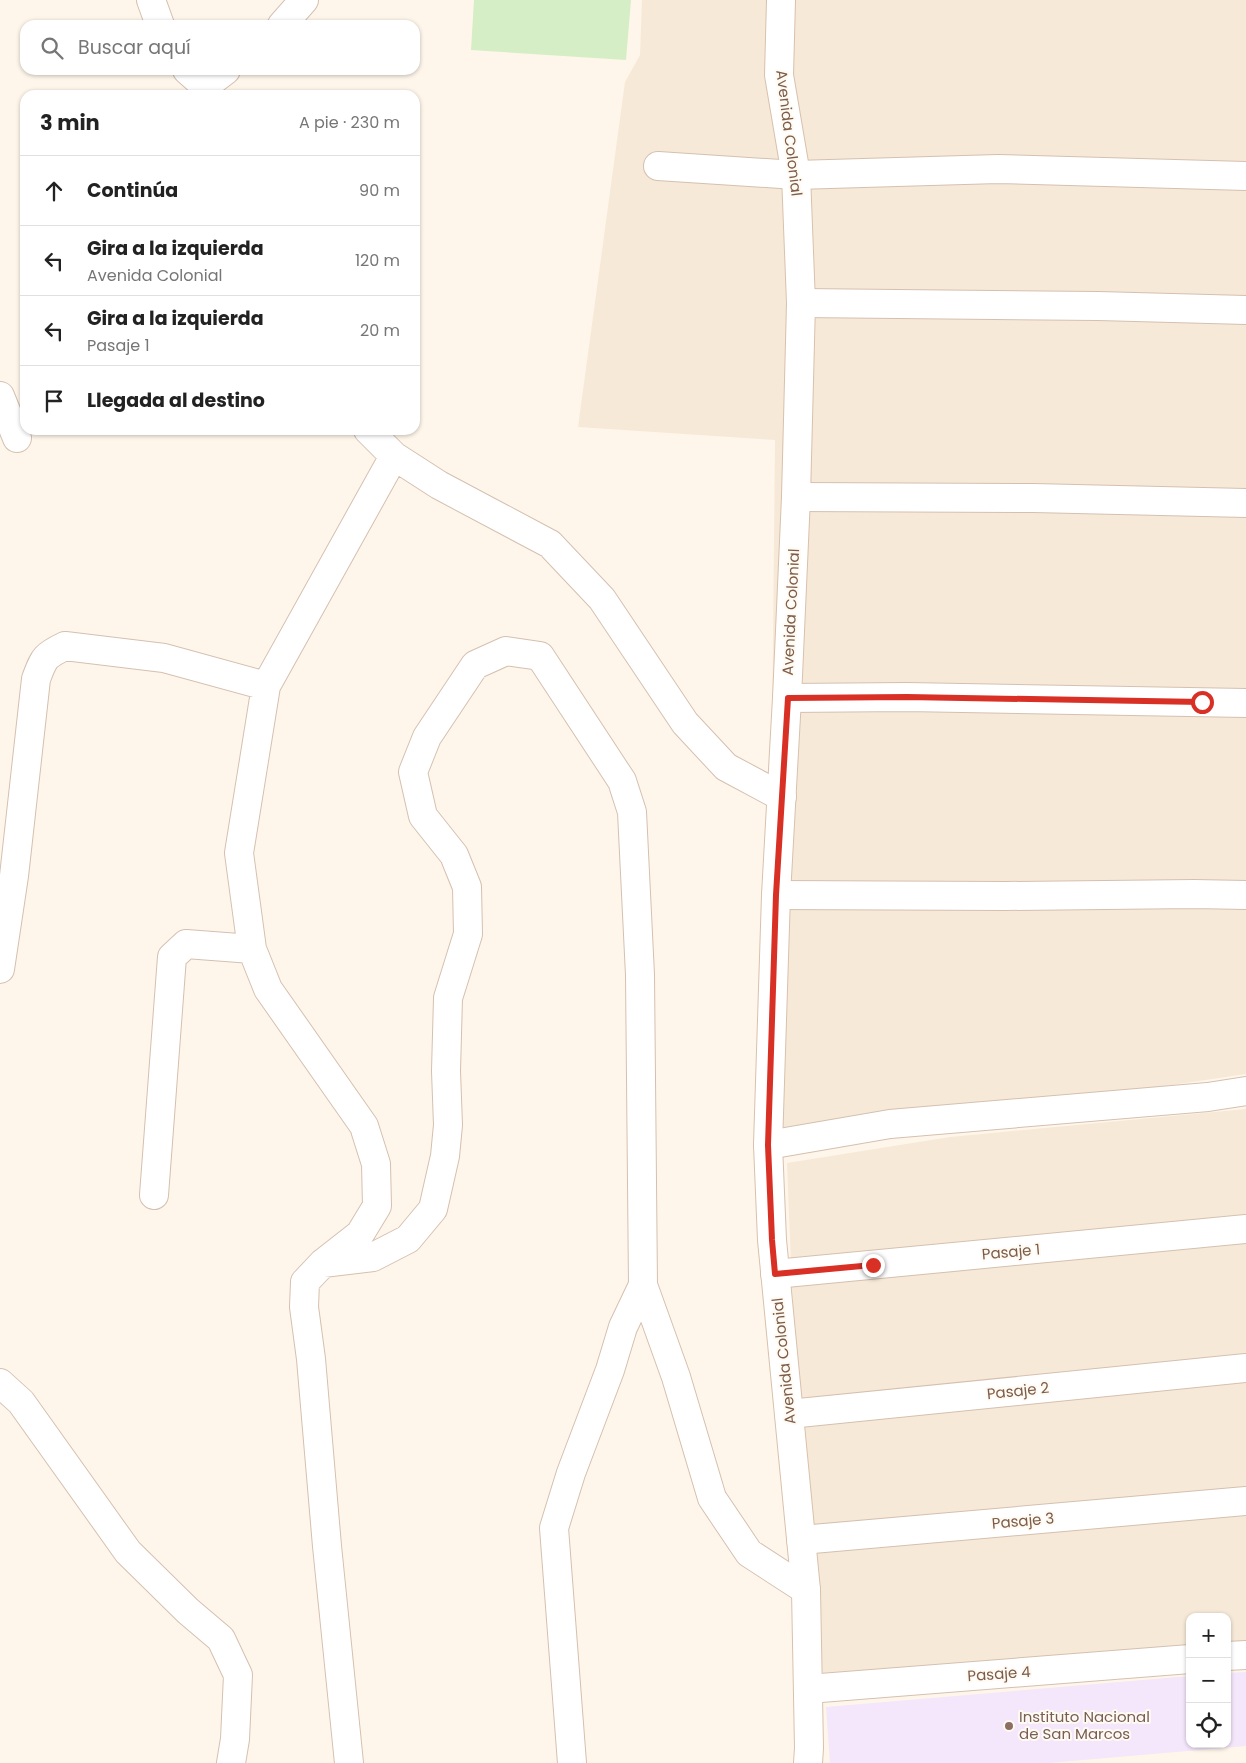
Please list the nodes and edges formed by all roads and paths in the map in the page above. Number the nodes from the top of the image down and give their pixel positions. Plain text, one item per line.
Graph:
1 (151, 0) edge
2 (304, 0) edge
3 (781, 0) edge
4 (158, 20) edge
5 (286, 20) edge
6 (658, 166) dead end
7 (796, 174) junction
8 (1246, 176) edge
9 (801, 303) junction
10 (1246, 310) edge
11 (0, 396) edge
12 (373, 435) edge
13 (17, 438) dead end
14 (394, 456) junction
15 (796, 497) junction
16 (1246, 503) edge
17 (266, 686) junction
18 (788, 698) junction
19 (1246, 703) edge
20 (782, 797) junction
21 (7, 872) edge
22 (776, 895) junction
23 (1246, 895) edge
24 (252, 949) junction
25 (0, 969) edge
26 (1246, 1091) edge
27 (768, 1145) junction
28 (154, 1195) dead end
29 (1246, 1229) edge
30 (323, 1263) junction
31 (775, 1274) junction
32 (643, 1285) junction
33 (1246, 1368) edge
34 (0, 1383) edge
35 (789, 1414) junction
36 (1246, 1502) edge
37 (801, 1540) junction
38 (806, 1590) junction
39 (1246, 1655) edge
40 (1231, 1656) edge
41 (1186, 1659) edge
42 (808, 1689) junction
43 (231, 1763) edge
44 (349, 1763) edge
45 (572, 1763) edge
46 (808, 1763) edge

1 - 4 street
2 - 5 street
3 - 7 street, Avenida Colonial
6 - 7 street
7 - 8 street
7 - 9 street, Avenida Colonial
9 - 10 street
9 - 15 street, Avenida Colonial
11 - 13 street
12 - 14 street
14 - 17 street
14 - 20 street
15 - 16 street
15 - 18 street, Avenida Colonial
17 - 21 street
17 - 24 street
18 - 19 street
18 - 20 street, Avenida Colonial
20 - 22 street, Avenida Colonial
21 - 25 street
22 - 23 street
22 - 27 street, Avenida Colonial
24 - 28 street
24 - 30 street
26 - 27 street
27 - 31 street, Avenida Colonial
29 - 31 street, Pasaje 1
30 - 32 street
30 - 44 street
31 - 35 street, Avenida Colonial
32 - 38 street
32 - 45 street
33 - 35 street, Pasaje 2
34 - 43 street
35 - 37 street, Avenida Colonial
36 - 37 street, Pasaje 3
37 - 38 street, Avenida Colonial
38 - 42 street, Avenida Colonial
39 - 40 street
41 - 42 street, Pasaje 4
42 - 46 street, Avenida Colonial

